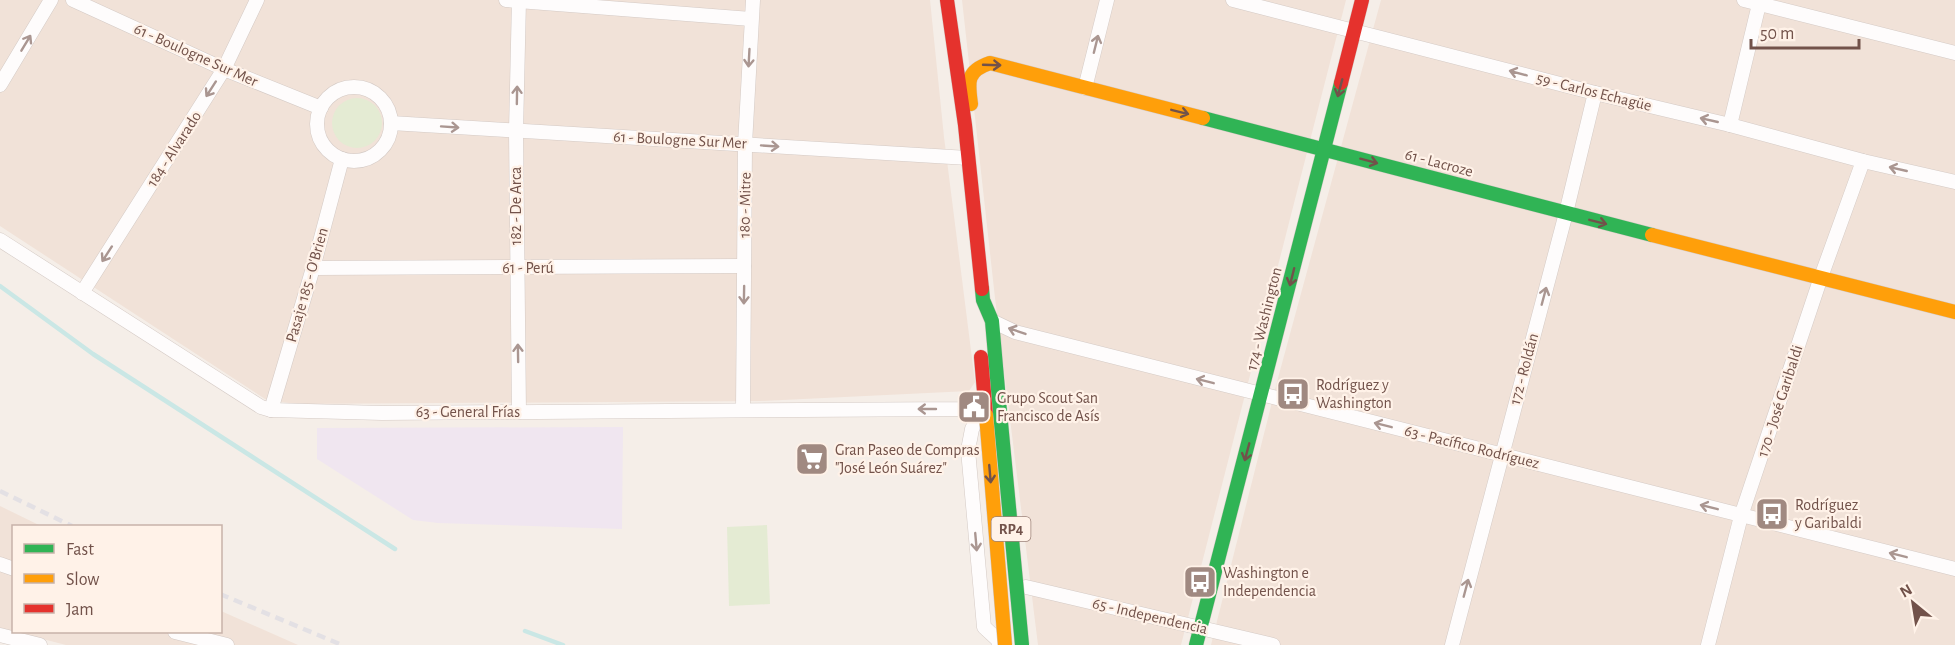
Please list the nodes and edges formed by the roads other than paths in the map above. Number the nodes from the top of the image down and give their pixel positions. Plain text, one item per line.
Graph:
1 (51, 0) edge
2 (74, 0) edge
3 (257, 0) edge
4 (753, 0) edge
5 (947, 0) edge
6 (1107, 0) edge
7 (1233, 0) edge
8 (1362, 0) edge
9 (1744, 0) edge
10 (515, 1) edge
11 (1759, 2) edge
12 (751, 19) junction
13 (1355, 31) junction
14 (1955, 53) edge
15 (224, 69) junction
16 (0, 85) edge
17 (1085, 88) junction
18 (1595, 93) junction
19 (321, 108) junction
20 (392, 123) junction
21 (965, 125) junction
22 (1730, 125) junction
23 (516, 131) junction
24 (746, 144) junction
25 (1324, 149) junction
26 (968, 158) junction
27 (342, 159) junction
28 (1863, 161) junction
29 (1955, 182) edge
30 (1566, 213) junction
31 (0, 240) edge
32 (744, 266) junction
33 (313, 268) junction
34 (516, 268) junction
35 (1821, 277) junction
36 (82, 293) junction
37 (983, 300) junction
38 (1955, 312) edge
39 (992, 321) junction
40 (978, 323) dead end
41 (980, 346) dead end
42 (1262, 395) junction
43 (1000, 406) junction
44 (271, 410) junction
45 (743, 410) junction
46 (985, 410) junction
47 (519, 412) junction
48 (1501, 454) junction
49 (1741, 516) junction
50 (1955, 568) edge
51 (1026, 587) junction
52 (984, 627) junction
53 (1030, 627) junction
54 (1201, 627) junction
55 (179, 633) edge
56 (0, 635) edge
57 (40, 645) edge
58 (227, 645) edge
59 (999, 645) edge
60 (1005, 645) edge
61 (1022, 645) edge
62 (1032, 645) edge
63 (1196, 645) edge
64 (1273, 645) edge
65 (1452, 645) edge
66 (1708, 645) edge

16 -> 1 street
2 - 15 street, 61 - Boulogne Sur Mer
3 - 15 street, 184 - Alvarado
4 - 12 street, 180 - Mitre
5 - 21 street, RP4
17 -> 6 street
7 - 13 street, 59 - Carlos Echagüe
8 - 13 street, 174 - Washington
9 - 11 street
10 - 12 street
23 -> 10 street, 182 - De Arca
11 - 14 street
11 - 22 street
12 -> 24 street, 180 - Mitre
18 -> 13 street, 59 - Carlos Echagüe
13 -> 25 street, 174 - Washington
15 - 19 street, 61 - Boulogne Sur Mer
15 -> 36 street, 184 - Alvarado
21 -> 17 street, 61 - Lacroze
17 -> 25 street, 61 - Lacroze
22 -> 18 street, 59 - Carlos Echagüe
18 - 30 street, 172 - Roldán
19 - 20 street
19 - 27 street
20 -> 23 street, 61 - Boulogne Sur Mer
20 - 27 street
21 - 26 street, RP4
22 - 28 street, 59 - Carlos Echagüe
23 - 24 street, 61 - Boulogne Sur Mer
23 - 34 street, 182 - De Arca
24 -> 26 street, 61 - Boulogne Sur Mer
24 - 32 street, 180 - Mitre
25 -> 30 street, 61 - Lacroze
25 -> 42 street, 174 - Washington
26 - 37 street, RP4
27 - 33 street, Pasaje 185 - O'Brien
29 -> 28 street, 59 - Carlos Echagüe
28 - 35 street, 170 - José Garibaldi
30 -> 35 street, 61 - Lacroze
48 -> 30 street, 172 - Roldán
31 - 36 street, 63 - General Frías
32 - 34 street, 61 - Perú
32 -> 45 street, 180 - Mitre
33 - 34 street, 61 - Perú
33 - 44 street, Pasaje 185 - O'Brien
47 -> 34 street, 182 - De Arca
35 - 38 street, 61 - Lacroze
35 - 49 street, 170 - José Garibaldi
36 - 44 street, 63 - General Frías
37 - 39 street, RP4
37 - 40 street, RP4
42 -> 39 street, 63 - Pacífico Rodríguez
39 - 43 street, RP4
41 - 46 street, RP4
48 -> 42 street, 63 - Pacífico Rodríguez
42 -> 54 street, 174 - Washington
43 - 51 street
43 - 61 street, RP4, bridge
44 - 47 street, 63 - General Frías
46 -> 45 street, 63 - General Frías
45 - 47 street, 63 - General Frías
46 -> 52 street
46 -> 60 street, RP4, bridge
49 -> 48 street, 63 - Pacífico Rodríguez
65 -> 48 street, 172 - Roldán
50 -> 49 street, 63 - Pacífico Rodríguez
49 - 66 street, 170 - José Garibaldi
51 - 53 street
51 - 54 street, 65 - Independencia
52 - 53 street
52 - 59 street
53 - 62 street
54 - 63 street, 174 - Washington
54 - 64 street, 65 - Independencia
55 - 58 street
56 - 57 street

